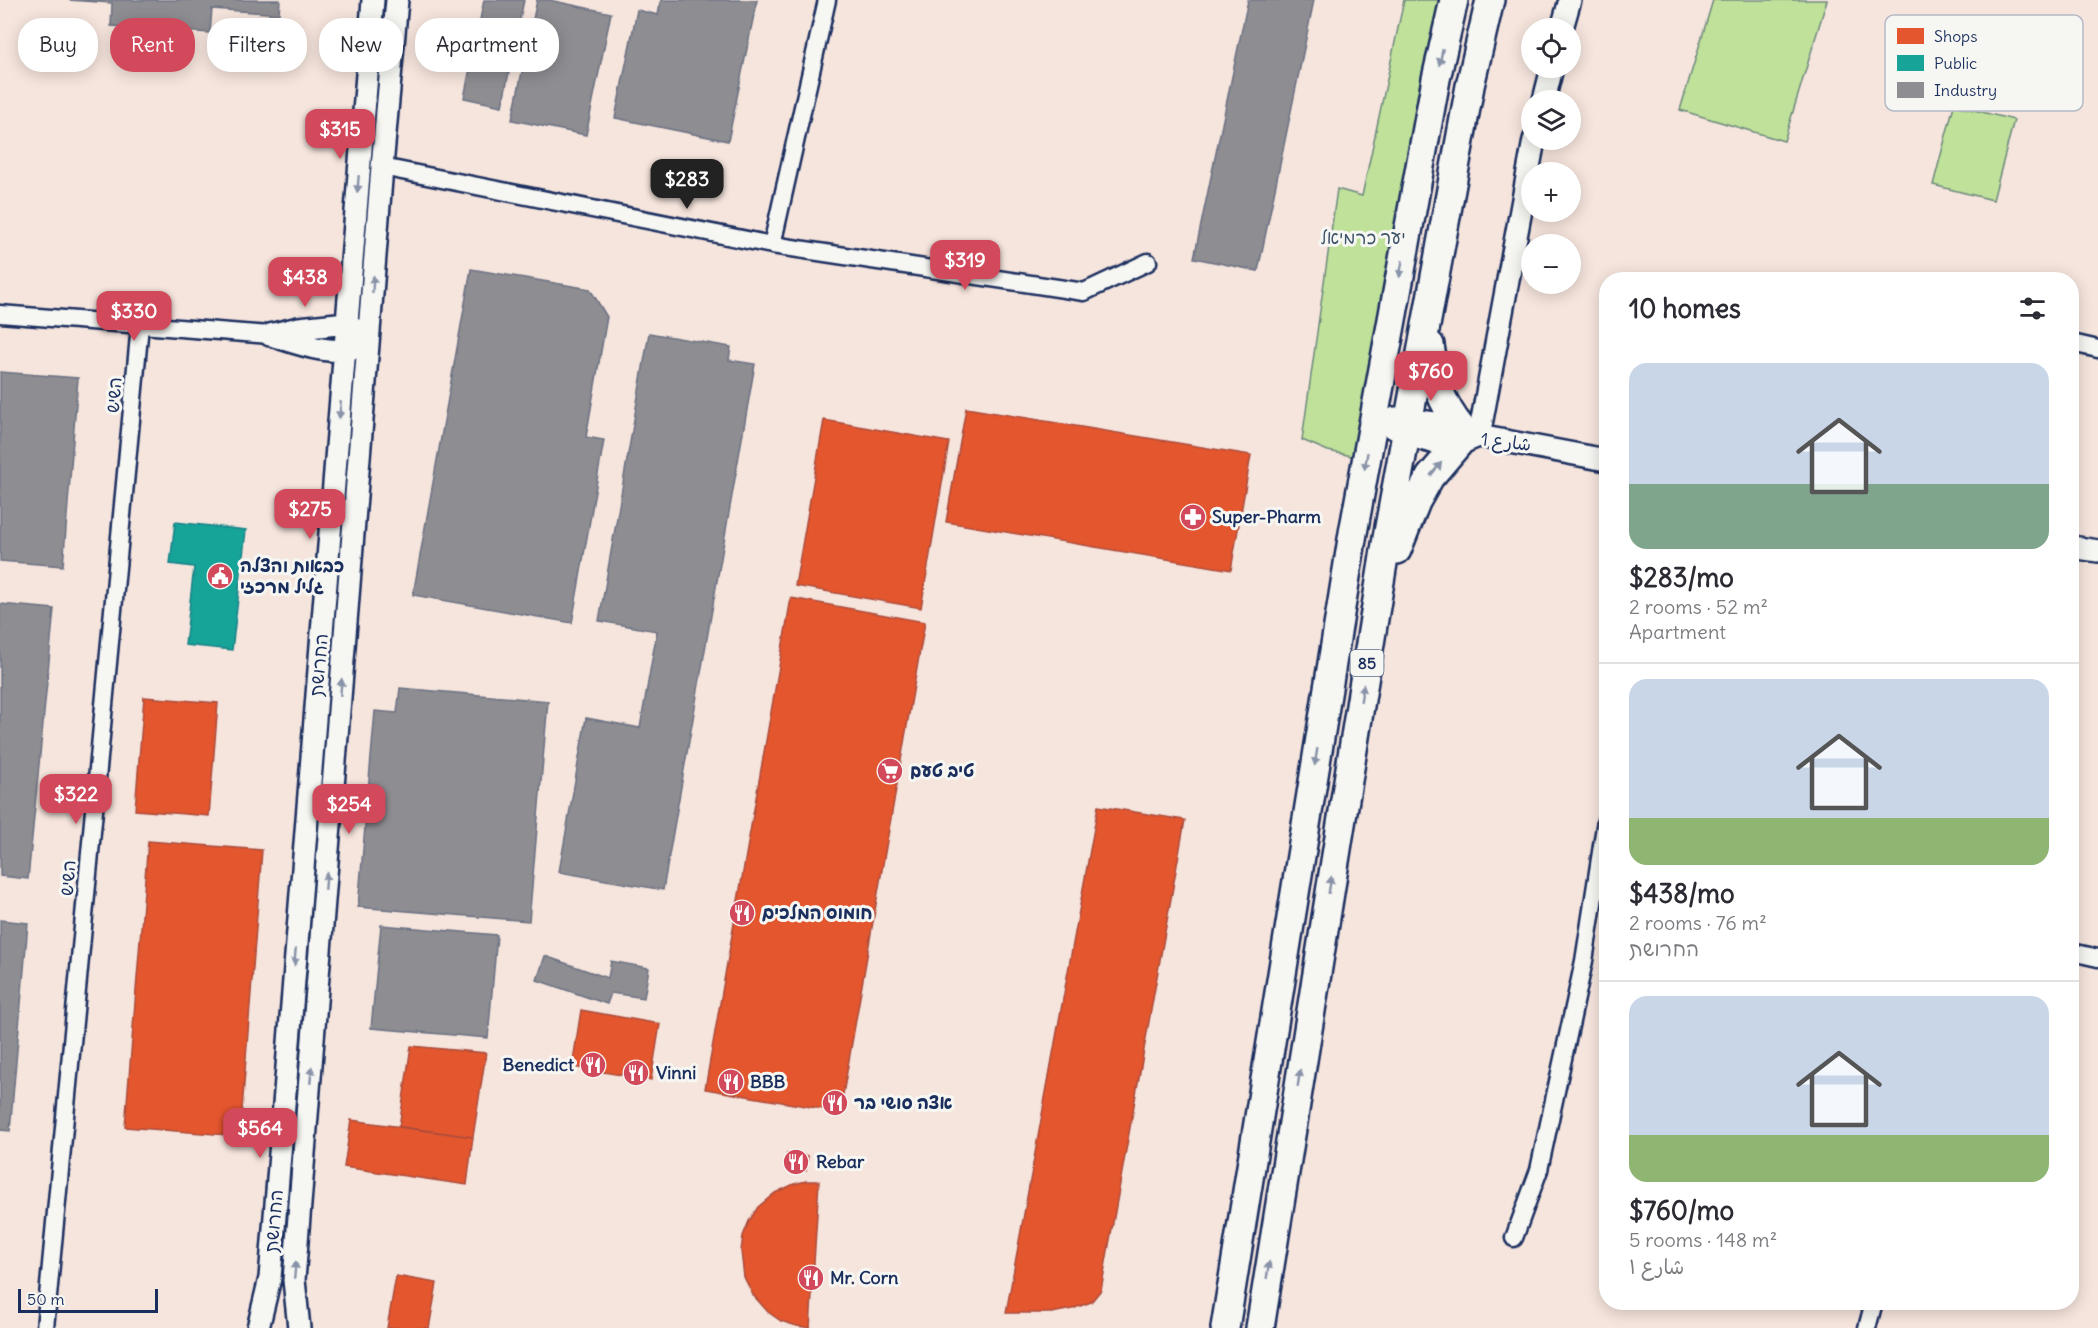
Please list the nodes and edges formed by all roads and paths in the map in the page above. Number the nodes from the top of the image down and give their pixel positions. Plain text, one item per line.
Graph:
1 (372, 0) edge
2 (397, 0) edge
3 (827, 0) edge
4 (1454, 0) edge
5 (1490, 0) edge
6 (1570, 0) edge
7 (1565, 18) edge
8 (1532, 150) edge
9 (382, 167) junction
10 (772, 244) junction
11 (1148, 262) dead end
12 (0, 314) edge
13 (1427, 320) junction
14 (347, 323) junction
15 (140, 325) junction
16 (270, 335) junction
17 (369, 343) junction
18 (2079, 345) edge
19 (2098, 349) edge
20 (345, 352) junction
21 (1374, 418) junction
22 (1408, 427) junction
23 (1467, 436) junction
24 (1599, 459) edge
25 (2079, 548) edge
26 (2098, 551) edge
27 (1377, 598) junction
28 (1599, 865) edge
29 (2079, 954) edge
30 (2098, 958) edge
31 (1514, 1238) dead end
32 (1872, 1310) edge
33 (45, 1328) edge
34 (258, 1328) edge
35 (299, 1328) edge
36 (1225, 1328) edge
37 (1260, 1328) edge
38 (1867, 1328) edge

1 -> 14 street, החרושת
2 - 9 street, החרושת
3 - 10 street
4 -> 21 highway, 85
5 - 13 highway, 85
6 - 7 street
8 - 23 street
9 - 10 street
17 -> 9 street, החרושת
10 - 11 street
12 - 15 street
13 - 22 highway, 85
13 - 23 highway
14 - 16 street
14 - 17 street
14 - 20 street, החרושת
15 - 16 street
15 - 33 street, השיש
16 - 20 street
17 - 20 street
35 -> 17 street, החרושת
18 - 19 street
20 -> 34 street, החרושת
21 - 22 street, شارع 1
21 -> 36 highway, 85
22 - 23 street, شارع 1
22 - 27 highway, 85
23 - 24 street, شارع 1
27 -> 23 highway
25 - 26 street
37 -> 27 highway, 85
28 - 31 street
29 - 30 street
32 - 38 street

